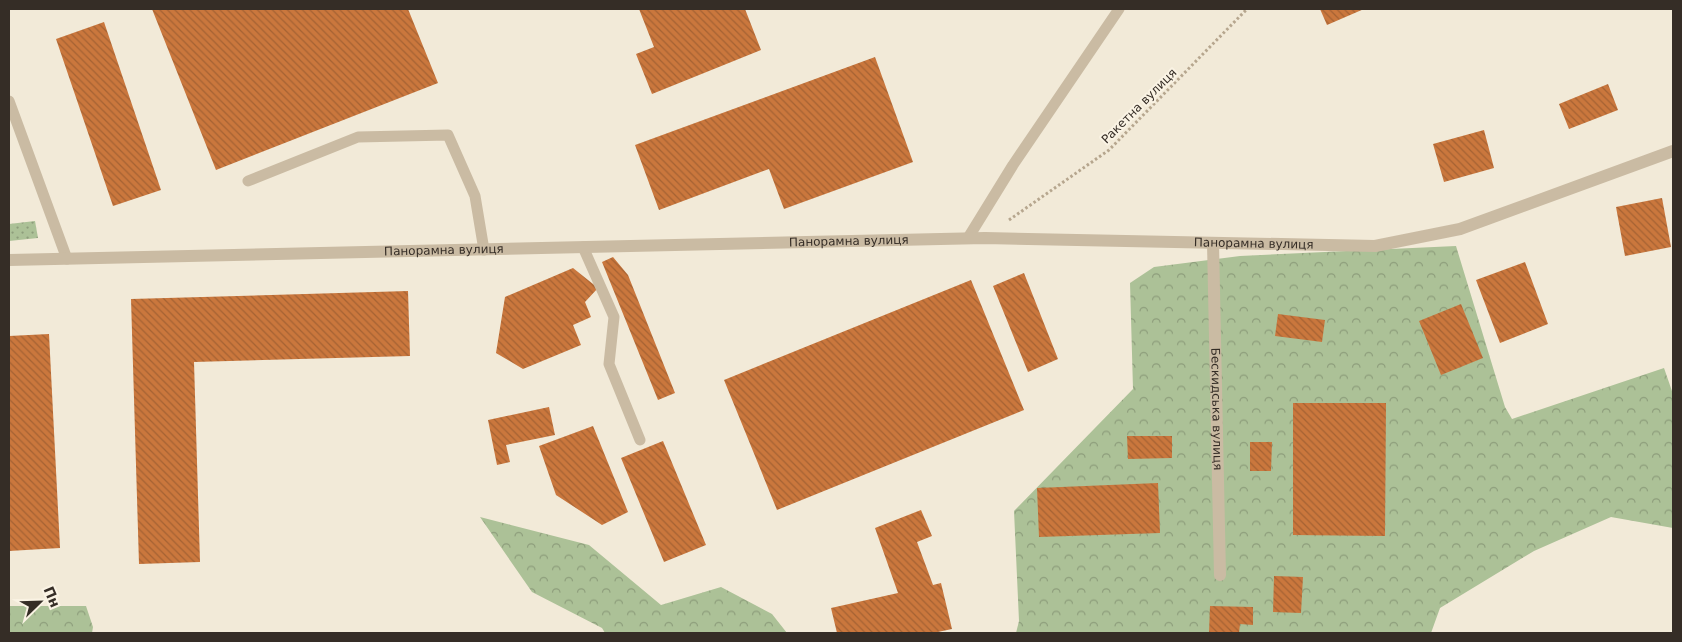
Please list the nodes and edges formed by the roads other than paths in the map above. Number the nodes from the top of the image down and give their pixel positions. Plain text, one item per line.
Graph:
1 (1119, 9) edge
2 (9, 101) edge
3 (1673, 151) edge
4 (248, 181) dead end
5 (968, 238) junction
6 (1213, 243) junction
7 (583, 248) junction
8 (484, 250) junction
9 (67, 259) junction
10 (9, 260) edge
11 (640, 440) dead end
12 (1220, 575) dead end

1 - 5 lane
2 - 9 lane
3 - 6 street, Панорамна вулиця
4 - 8 lane
5 - 6 street, Панорамна вулиця
5 - 7 street, Панорамна вулиця
6 - 12 street, Бескидська вулиця
7 - 8 street, Панорамна вулиця
7 - 11 lane
8 - 9 street, Панорамна вулиця
9 - 10 street, Панорамна вулиця

